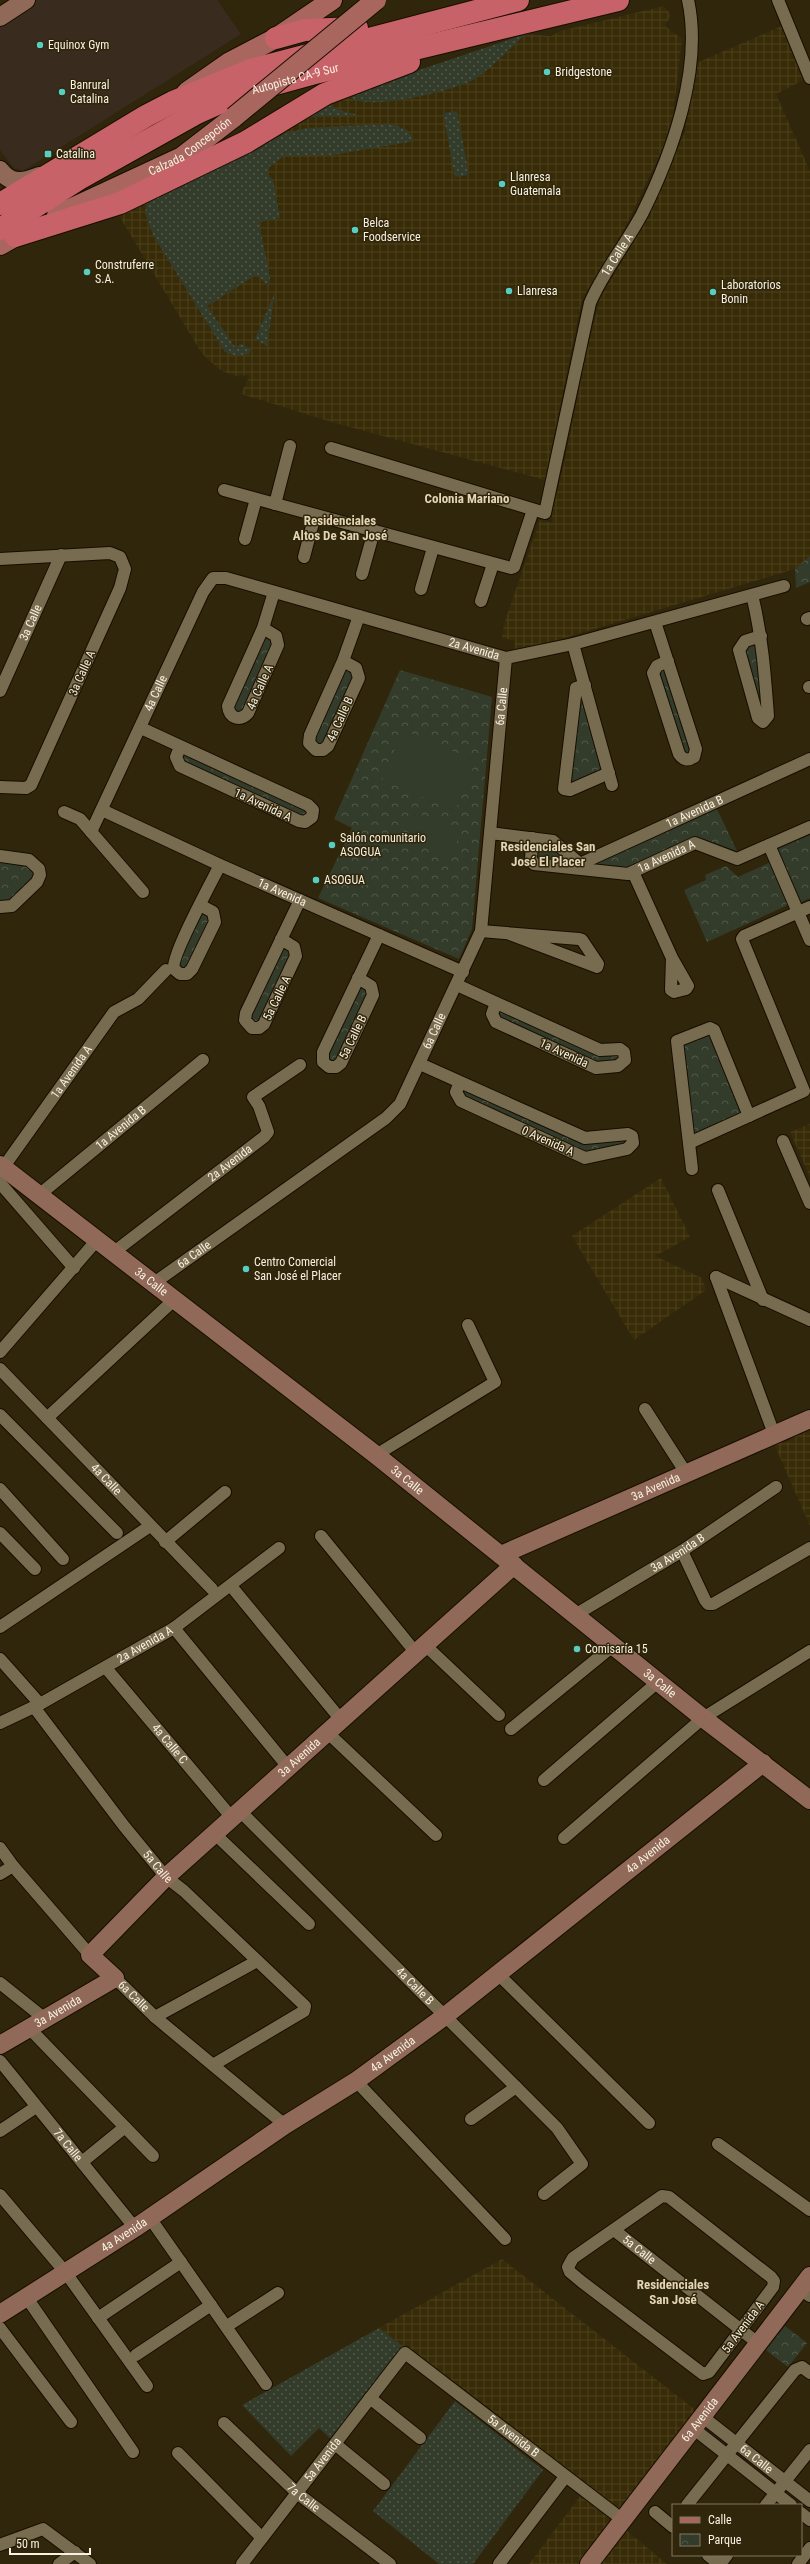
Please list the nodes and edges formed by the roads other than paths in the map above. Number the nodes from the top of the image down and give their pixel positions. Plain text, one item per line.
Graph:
1 (26, 0) edge
2 (332, 0) edge
3 (376, 0) edge
4 (480, 0) edge
5 (518, 0) edge
6 (618, 0) edge
7 (688, 0) edge
8 (778, 0) edge
9 (460, 16) junction
10 (0, 17) edge
11 (499, 29) junction
12 (394, 32) junction
13 (276, 38) junction
14 (810, 78) edge
15 (173, 102) junction
16 (0, 170) edge
17 (60, 170) junction
18 (0, 204) edge
19 (5, 237) edge
20 (290, 446) dead end
21 (331, 448) dead end
22 (224, 490) dead end
23 (256, 499) junction
24 (275, 504) junction
25 (533, 510) junction
26 (315, 515) junction
27 (374, 531) junction
28 (245, 539) dead end
29 (433, 548) junction
30 (61, 555) junction
31 (304, 557) dead end
32 (0, 559) edge
33 (493, 564) junction
34 (362, 574) dead end
35 (212, 579) joint
36 (784, 586) dead end
37 (421, 589) dead end
38 (274, 592) junction
39 (752, 595) junction
40 (481, 601) dead end
41 (359, 616) junction
42 (655, 622) junction
43 (263, 628) junction
44 (761, 636) junction
45 (573, 644) junction
46 (506, 658) junction
47 (343, 661) junction
48 (668, 661) junction
49 (585, 685) junction
50 (0, 691) edge
51 (141, 728) junction
52 (180, 747) junction
53 (810, 759) edge
54 (0, 787) edge
55 (102, 810) junction
56 (64, 812) dead end
57 (810, 827) edge
58 (91, 832) junction
59 (490, 833) junction
60 (532, 838) junction
61 (769, 845) junction
62 (0, 856) edge
63 (220, 865) junction
64 (583, 867) junction
65 (633, 872) junction
66 (143, 892) dead end
67 (300, 900) junction
68 (200, 905) junction
69 (0, 907) edge
70 (810, 907) edge
71 (798, 912) junction
72 (481, 931) junction
73 (507, 933) junction
74 (378, 935) junction
75 (282, 939) junction
76 (810, 940) edge
77 (672, 958) dead end
78 (166, 970) dead end
79 (463, 972) junction
80 (358, 978) junction
81 (457, 986) junction
82 (496, 1003) junction
83 (203, 1060) dead end
84 (420, 1064) junction
85 (300, 1065) dead end
86 (460, 1082) junction
87 (749, 1116) junction
88 (783, 1141) dead end
89 (689, 1143) junction
90 (692, 1169) dead end
91 (1, 1172) edge
92 (718, 1190) dead end
93 (38, 1195) junction
94 (810, 1203) edge
95 (97, 1240) junction
96 (114, 1252) junction
97 (74, 1268) junction
98 (154, 1282) junction
99 (175, 1299) junction
100 (763, 1300) junction
101 (810, 1320) edge
102 (468, 1324) dead end
103 (0, 1352) edge
104 (0, 1369) edge
105 (645, 1409) dead end
106 (0, 1415) edge
107 (47, 1418) junction
108 (810, 1419) edge
109 (774, 1434) junction
110 (376, 1455) junction
111 (686, 1473) junction
112 (776, 1487) dead end
113 (0, 1490) edge
114 (225, 1492) dead end
115 (150, 1526) junction
116 (0, 1533) edge
117 (117, 1533) dead end
118 (321, 1536) dead end
119 (165, 1542) junction
120 (279, 1548) dead end
121 (810, 1548) edge
122 (682, 1551) junction
123 (63, 1559) dead end
124 (508, 1560) junction
125 (35, 1569) dead end
126 (231, 1586) junction
127 (212, 1589) dead end
128 (576, 1615) junction
129 (0, 1627) edge
130 (174, 1628) junction
131 (614, 1645) junction
132 (420, 1649) junction
133 (810, 1651) edge
134 (0, 1659) edge
135 (106, 1668) junction
136 (659, 1681) junction
137 (37, 1706) junction
138 (499, 1715) dead end
139 (703, 1718) junction
140 (342, 1721) junction
141 (0, 1723) edge
142 (511, 1729) dead end
143 (328, 1733) junction
144 (763, 1763) junction
145 (288, 1767) junction
146 (544, 1780) dead end
147 (808, 1796) edge
148 (237, 1815) junction
149 (215, 1834) junction
150 (436, 1835) dead end
151 (564, 1838) dead end
152 (0, 1848) edge
153 (13, 1866) junction
154 (0, 1874) edge
155 (166, 1877) junction
156 (309, 1924) dead end
157 (90, 1955) junction
158 (257, 1961) junction
159 (498, 1974) junction
160 (115, 1978) junction
161 (0, 1983) edge
162 (445, 2016) junction
163 (155, 2017) junction
164 (45, 2019) junction
165 (30, 2029) junction
166 (0, 2045) edge
167 (0, 2061) edge
168 (213, 2065) junction
169 (356, 2081) junction
170 (516, 2087) junction
171 (36, 2107) junction
172 (471, 2119) dead end
173 (648, 2123) dead end
174 (285, 2125) junction
175 (125, 2127) junction
176 (0, 2131) edge
177 (718, 2144) dead end
178 (153, 2156) dead end
179 (82, 2162) junction
180 (544, 2194) dead end
181 (0, 2195) edge
182 (810, 2210) edge
183 (150, 2218) junction
184 (135, 2228) junction
185 (614, 2230) junction
186 (505, 2239) dead end
187 (181, 2262) junction
188 (66, 2272) junction
189 (807, 2287) edge
190 (278, 2293) dead end
191 (27, 2298) junction
192 (211, 2306) junction
193 (0, 2314) edge
194 (98, 2318) junction
195 (226, 2326) junction
196 (0, 2328) edge
197 (741, 2330) junction
198 (759, 2344) junction
199 (404, 2354) joint
200 (136, 2355) dead end
201 (810, 2373) edge
202 (266, 2384) dead end
203 (147, 2386) dead end
204 (370, 2398) junction
205 (71, 2422) dead end
206 (224, 2423) dead end
207 (699, 2423) junction
208 (420, 2438) dead end
209 (736, 2443) junction
210 (335, 2444) junction
211 (810, 2450) edge
212 (133, 2452) dead end
213 (178, 2453) dead end
214 (727, 2454) junction
215 (565, 2477) junction
216 (785, 2481) junction
217 (384, 2484) dead end
218 (298, 2493) junction
219 (776, 2493) junction
220 (810, 2501) edge
221 (688, 2504) edge
222 (767, 2504) edge
223 (790, 2504) edge
224 (655, 2512) dead end
225 (802, 2514) edge
226 (623, 2520) junction
227 (810, 2520) edge
228 (672, 2525) edge
229 (262, 2538) junction
230 (1, 2541) edge
231 (810, 2548) edge
232 (75, 2552) junction
233 (709, 2556) edge
234 (726, 2556) edge
235 (59, 2564) edge
236 (90, 2564) edge
237 (242, 2564) edge
238 (390, 2564) edge
239 (499, 2564) edge
240 (589, 2564) edge
241 (719, 2564) edge
242 (798, 2564) edge

1 - 10 street
2 - 13 main road
3 - 19 main road, Calzada Concepción, bridge
4 - 9 highway
5 - 9 highway, Autopista CA-9 Sur
6 - 11 highway, Autopista CA-9 Sur
7 - 25 street, 1a Calle A
8 - 14 street
9 - 12 highway, Autopista CA-9 Sur
11 - 19 highway
11 - 19 highway, Autopista CA-9 Sur
12 - 13 highway
12 - 15 highway, Autopista CA-9 Sur
13 - 15 main road
15 - 17 highway, Autopista CA-9 Sur
16 - 17 street
17 - 18 highway, Autopista CA-9 Sur
20 - 24 street
21 - 25 street
22 - 23 street
23 - 24 street
23 - 28 street
24 - 26 street
25 - 33 street
26 - 27 street
26 - 31 street
27 - 29 street
27 - 34 street
29 - 33 street
29 - 37 street
30 - 32 street
30 - 50 street, 3a Calle
30 - 54 street, 3a Calle A
33 - 40 street
35 - 38 street, 2a Avenida
35 - 51 street, 4a Calle
36 - 39 street, 2a Avenida
38 - 41 street, 2a Avenida
38 - 43 street, 4a Calle A
39 - 42 street, 2a Avenida
39 - 44 street
41 - 46 street, 2a Avenida
41 - 47 street, 4a Calle B
42 - 45 street, 2a Avenida
42 - 48 street
43 - 43 street, 4a Calle A
44 - 44 street
45 - 46 street, 2a Avenida
45 - 49 street
46 - 59 street, 6a Calle
47 - 47 street, 4a Calle B
48 - 48 street
49 - 49 street
51 - 52 street, 1a Avenida A
51 - 55 street, 4a Calle
52 - 52 street, 1a Avenida A
53 - 64 street, 1a Avenida B
55 - 58 street, 4a Calle
55 - 63 street, 1a Avenida
56 - 58 street
57 - 61 street, 1a Avenida A
58 - 66 street
59 - 60 street
59 - 72 street, 6a Calle
60 - 64 street
60 - 64 street, 1a Avenida A
61 - 65 street, 1a Avenida A
61 - 71 street
62 - 69 street
63 - 67 street, 1a Avenida
63 - 68 street
64 - 65 street, 1a Avenida A
65 - 77 street
67 - 74 street, 1a Avenida
67 - 75 street, 5a Calle A
68 - 68 street
70 - 71 street
71 - 76 street
71 - 87 street
72 - 73 street
72 - 79 street, 6a Calle
73 - 73 street
74 - 79 street, 1a Avenida
74 - 80 street, 5a Calle B
75 - 75 street, 5a Calle A
78 - 91 street, 1a Avenida A
79 - 81 street, 6a Calle
80 - 80 street, 5a Calle B
81 - 82 street, 1a Avenida
81 - 84 street, 6a Calle
82 - 82 street, 1a Avenida
83 - 93 street, 1a Avenida B
84 - 86 street, 0 Avenida A
84 - 98 street, 6a Calle
85 - 96 street, 2a Avenida
86 - 86 street, 0 Avenida A
87 - 89 street
87 - 89 street
88 - 94 street
89 - 90 street
91 - 93 street, 3a Calle
91 - 97 street
92 - 100 street
93 - 95 street, 3a Calle
95 - 96 street, 3a Calle
95 - 97 street
96 - 98 street, 3a Calle
97 - 103 street
98 - 99 street, 3a Calle
99 - 107 street
99 - 110 street, 3a Calle
100 - 101 street
100 - 109 street
102 - 110 street
104 - 107 street, 4a Calle
105 - 111 street
106 - 117 street
107 - 115 street, 4a Calle
108 - 109 street, 3a Avenida
109 - 111 street, 3a Avenida
110 - 124 street, 3a Calle
111 - 124 street, 3a Avenida
112 - 122 street, 3a Avenida B
113 - 123 street
114 - 119 street
115 - 119 street, 4a Calle
115 - 129 street
116 - 125 street
118 - 132 street
119 - 127 street, 4a Calle
120 - 126 street, 2a Avenida A
121 - 122 street
122 - 128 street, 3a Avenida B
124 - 128 street, 3a Calle
124 - 132 street, 3a Avenida
126 - 130 street, 2a Avenida A
126 - 140 street
128 - 131 street, 3a Calle
130 - 135 street, 2a Avenida A
130 - 145 street
131 - 136 street, 3a Calle
131 - 142 street
132 - 138 street
132 - 140 street, 3a Avenida
133 - 139 street
134 - 137 street, 5a Calle
135 - 137 street, 2a Avenida A
135 - 148 street, 4a Calle C
136 - 139 street, 3a Calle
136 - 146 street
137 - 141 street, 2a Avenida A
137 - 155 street, 5a Calle
139 - 144 street, 3a Calle
139 - 151 street
140 - 143 street, 3a Avenida
143 - 145 street, 3a Avenida
143 - 150 street
144 - 147 street, 3a Calle
144 - 159 street, 4a Avenida
145 - 148 street, 3a Avenida
148 - 149 street, 3a Avenida
148 - 162 street, 4a Calle B
149 - 155 street, 3a Avenida
149 - 156 street
152 - 153 street, 6a Calle
153 - 154 street
153 - 157 street, 6a Calle
155 - 157 street, 3a Avenida
155 - 158 street, 5a Calle
157 - 160 street, 6a Calle
158 - 163 street
158 - 168 street, 5a Calle
159 - 162 street, 4a Avenida
159 - 173 street
160 - 163 street, 6a Calle
160 - 164 street, 3a Avenida
161 - 164 street
162 - 169 street, 4a Avenida
162 - 170 street, 4a Calle B
163 - 168 street, 6a Calle
164 - 165 street, 3a Avenida
165 - 166 street, 3a Avenida
165 - 175 street
167 - 171 street, 7a Calle
168 - 174 street, 6a Calle
169 - 174 street, 4a Avenida
169 - 186 street
170 - 172 street
170 - 180 street, 4a Calle B
171 - 176 street
171 - 179 street, 7a Calle
174 - 183 street, 4a Avenida
175 - 178 street
175 - 179 street
177 - 182 street
179 - 184 street, 7a Calle
181 - 188 street
183 - 184 street, 4a Avenida
183 - 187 street
184 - 188 street, 4a Avenida
185 - 197 street, 5a Calle
185 - 197 street, 5a Avenida A
185 - 197 street, 5a Avenida A
187 - 192 street
187 - 194 street
188 - 191 street, 4a Avenida
188 - 194 street
189 - 198 street, 6a Avenida
190 - 195 street
191 - 193 street, 4a Avenida
191 - 212 street
192 - 195 street
192 - 200 street
194 - 203 street
195 - 202 street
196 - 205 street
197 - 198 street, 5a Calle
198 - 207 street, 6a Avenida
199 - 204 street, 5a Avenida
199 - 215 street, 5a Avenida B
201 - 209 street
204 - 208 street
204 - 210 street, 5a Avenida
206 - 218 street, 7a Calle
207 - 209 street, 6a Calle
207 - 214 street, 6a Calle
207 - 226 street, 6a Avenida
209 - 214 street
209 - 216 street, 6a Calle
210 - 217 street
210 - 218 street, 5a Avenida
211 - 216 street
213 - 229 street
214 - 219 street, 6a Calle
214 - 221 street
215 - 226 street, 5a Avenida B
215 - 239 street
216 - 219 street
216 - 220 street, 6a Calle
218 - 229 street, 5a Avenida
218 - 238 street, 7a Calle
219 - 222 street
219 - 223 street, 6a Calle
224 - 228 street
225 - 227 street
226 - 240 street, 6a Avenida
229 - 237 street, 5a Avenida
230 - 232 street
231 - 242 street
232 - 235 street
232 - 236 street
233 - 241 street
234 - 241 street

